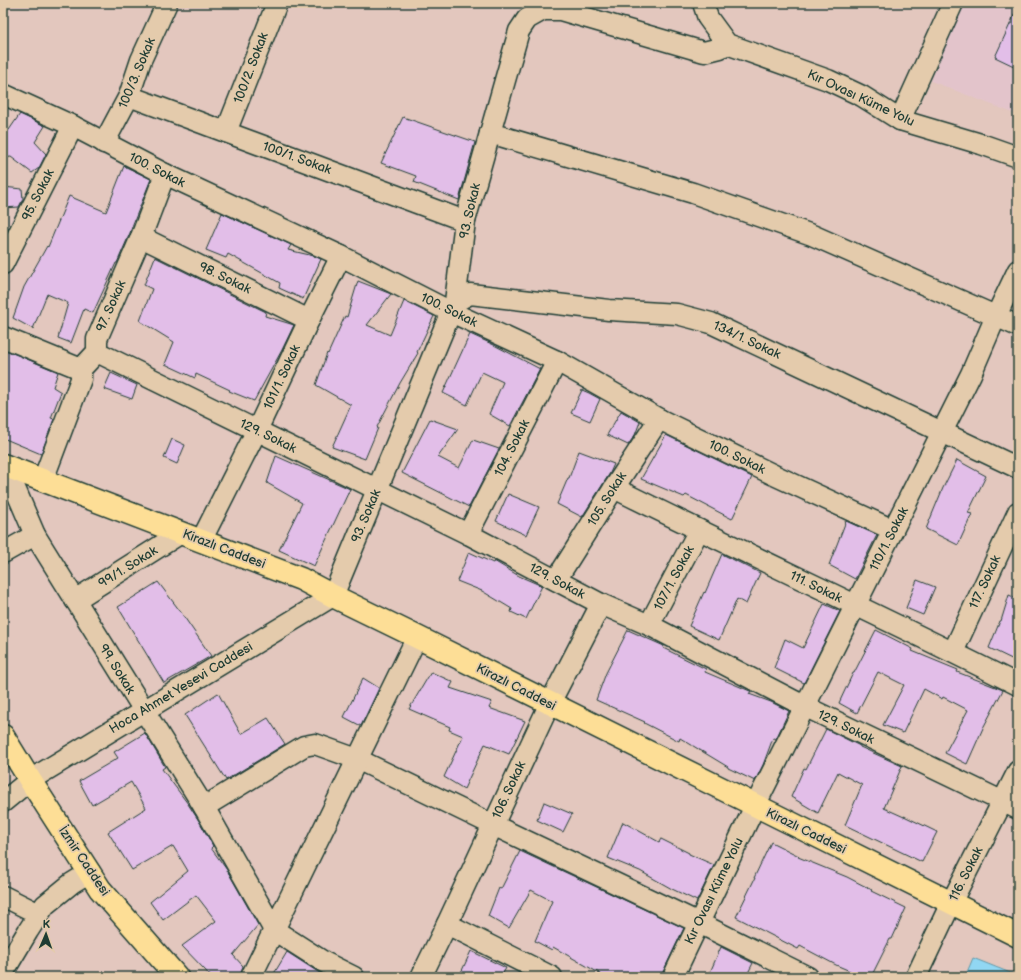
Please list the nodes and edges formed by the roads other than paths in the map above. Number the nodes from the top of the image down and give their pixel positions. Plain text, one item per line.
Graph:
1 (167, 3) edge
2 (277, 3) edge
3 (703, 3) edge
4 (953, 3) edge
5 (727, 44) junction
6 (3, 94) edge
7 (129, 96) junction
8 (900, 120) junction
9 (73, 126) junction
10 (226, 132) junction
11 (490, 133) junction
12 (104, 143) junction
13 (1018, 157) edge
14 (165, 174) junction
15 (465, 221) junction
16 (141, 237) junction
17 (341, 256) junction
18 (3, 264) edge
19 (1018, 270) edge
20 (453, 307) junction
21 (996, 316) junction
22 (308, 320) junction
23 (1018, 326) edge
24 (3, 337) edge
25 (97, 352) junction
26 (557, 361) junction
27 (81, 369) junction
28 (659, 419) junction
29 (257, 430) junction
30 (942, 433) junction
31 (4, 465) edge
32 (1018, 468) edge
33 (43, 480) junction
34 (614, 488) junction
35 (377, 489) junction
36 (1018, 512) edge
37 (699, 530) junction
38 (893, 530) junction
39 (468, 534) junction
40 (35, 535) junction
41 (191, 537) junction
42 (3, 552) edge
43 (556, 580) junction
44 (333, 596) junction
45 (75, 600) junction
46 (601, 604) junction
47 (855, 606) junction
48 (649, 625) junction
49 (417, 637) junction
50 (953, 652) junction
51 (1018, 685) edge
52 (550, 704) junction
53 (804, 706) junction
54 (144, 711) junction
55 (3, 736) edge
56 (357, 759) junction
57 (1018, 771) edge
58 (30, 780) junction
59 (3, 802) edge
60 (755, 806) junction
61 (1010, 806) edge
62 (204, 807) junction
63 (493, 825) junction
64 (90, 872) junction
65 (3, 896) edge
66 (951, 903) junction
67 (39, 914) junction
68 (699, 923) junction
69 (447, 924) junction
70 (274, 930) junction
71 (1018, 936) edge
72 (3, 973) edge
73 (797, 975) edge
74 (547, 976) edge
75 (177, 977) edge
76 (251, 977) edge
77 (354, 977) edge
78 (421, 977) edge
79 (673, 977) edge
80 (916, 977) edge

1 - 7 street, 100/3. Sokak
2 - 10 street, 100/2. Sokak
3 - 5 street
4 - 8 street
5 - 8 street, Kır Ovası Küme Yolu
5 - 11 street, 93. Sokak
6 - 9 street, 100. Sokak
7 - 10 street, 100/1. Sokak
7 - 12 street, 100/3. Sokak
8 - 13 street, Kır Ovası Küme Yolu
9 - 12 street, 100. Sokak
9 - 18 street, 95. Sokak
10 - 15 street, 100/1. Sokak
11 - 15 street, 93. Sokak
11 - 21 street
12 - 14 street, 100. Sokak
14 - 16 street, 97. Sokak
14 - 17 street, 100. Sokak
15 - 20 street, 93. Sokak
16 - 22 street, 98. Sokak
16 - 25 street, 97. Sokak
17 - 20 street, 100. Sokak
17 - 22 street, 101/1. Sokak
19 - 21 street, 110/1. Sokak
20 - 26 street, 100. Sokak
20 - 30 street, 134/1. Sokak
20 - 35 street, 93. Sokak
21 - 23 street
21 - 30 street, 110/1. Sokak
22 - 29 street, 101/1. Sokak
24 - 27 street
25 - 27 street
25 - 29 street, 129. Sokak
26 - 28 street, 100. Sokak
26 - 39 street, 104. Sokak
27 - 33 street
28 - 34 street, 105. Sokak
28 - 38 street, 100. Sokak
29 - 35 street, 129. Sokak
29 - 41 street, 101/1. Sokak
30 - 32 street, 134/1. Sokak
30 - 38 street, 110/1. Sokak
31 - 33 main road, Kirazlı Caddesi
31 - 40 street, 99. Sokak
33 - 41 main road, Kirazlı Caddesi
34 - 37 street, 111. Sokak
34 - 43 street, 105. Sokak
35 - 39 street, 129. Sokak
35 - 44 street, 93. Sokak
36 - 50 street, 117. Sokak
37 - 47 street, 111. Sokak
37 - 48 street, 107/1. Sokak
38 - 47 street, 110/1. Sokak
39 - 43 street, 129. Sokak
40 - 42 street
40 - 45 street, 99. Sokak
41 - 44 main road, Kirazlı Caddesi
41 - 45 street, 99/1. Sokak
43 - 46 street, 129. Sokak
44 - 49 main road, Kirazlı Caddesi
44 - 54 street, Hoca Ahmet Yesevi Caddesi
45 - 54 street, 99. Sokak
46 - 48 street, 129. Sokak
46 - 52 street, 106. Sokak
47 - 50 street, 111. Sokak
47 - 53 street, 110/1. Sokak
48 - 53 street, 129. Sokak
49 - 52 main road, Kirazlı Caddesi
49 - 56 street
50 - 51 street, 111. Sokak
52 - 60 main road, Kirazlı Caddesi
52 - 63 street, 106. Sokak
53 - 60 street, 110/1. Sokak
53 - 61 street, 129. Sokak
54 - 58 street, Hoca Ahmet Yesevi Caddesi
54 - 62 street, 99. Sokak
55 - 58 main road, İzmir Caddesi
56 - 62 street
56 - 63 street
56 - 70 street
57 - 61 street, 116. Sokak
58 - 59 street, Hoca Ahmet Yesevi Caddesi
58 - 64 main road, İzmir Caddesi
60 - 66 main road, Kirazlı Caddesi
60 - 68 street, Kır Ovası Küme Yolu
61 - 66 street, 116. Sokak
62 - 70 street, 99. Sokak
63 - 68 street
63 - 69 street, 106. Sokak
64 - 67 street
64 - 75 main road, İzmir Caddesi
65 - 67 street
66 - 71 main road, Kirazlı Caddesi
66 - 80 street, 116. Sokak
67 - 72 street
68 - 73 street
68 - 79 street, Kır Ovası Küme Yolu
69 - 74 street
69 - 78 street, 106. Sokak
70 - 76 street
70 - 77 street

